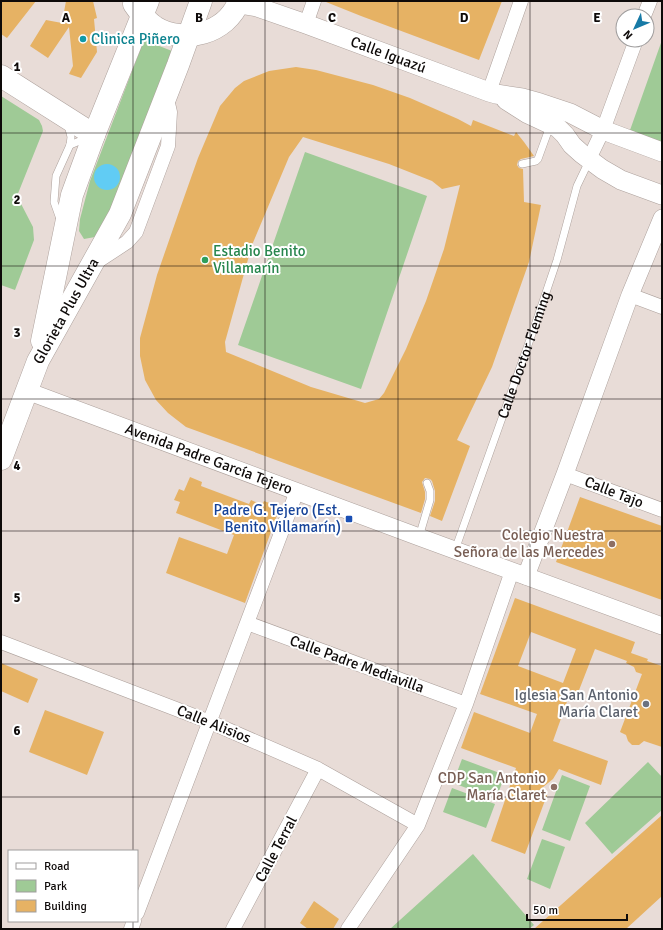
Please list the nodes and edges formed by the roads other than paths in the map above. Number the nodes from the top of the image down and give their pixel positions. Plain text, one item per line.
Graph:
1 (200, 1) edge
2 (314, 1) edge
3 (522, 1) edge
4 (247, 3) edge
5 (141, 6) edge
6 (306, 24) junction
7 (188, 36) junction
8 (633, 48) edge
9 (1, 76) edge
10 (492, 93) junction
11 (58, 112) junction
12 (551, 124) junction
13 (603, 130) junction
14 (94, 135) junction
15 (70, 145) junction
16 (662, 152) edge
17 (589, 159) junction
18 (522, 164) dead end
19 (662, 189) edge
20 (662, 218) edge
21 (65, 231) junction
22 (630, 295) junction
23 (662, 307) edge
24 (38, 361) junction
25 (27, 391) junction
26 (1, 459) edge
27 (565, 474) junction
28 (428, 483) dead end
29 (297, 491) junction
30 (662, 510) edge
31 (419, 537) junction
32 (455, 550) junction
33 (519, 574) junction
34 (247, 623) junction
35 (662, 626) edge
36 (1, 642) edge
37 (466, 704) junction
38 (210, 722) junction
39 (318, 769) junction
40 (418, 825) junction
41 (138, 910) edge
42 (234, 929) edge
43 (348, 929) edge

1 - 7 main road, Glorieta Plus Ultra
2 - 6 street
3 - 10 street
4 - 6 main road, Calle Iguazú
4 - 7 main road
5 - 7 main road
5 - 14 main road, Glorieta Plus Ultra
6 - 10 main road, Calle Iguazú
7 - 24 main road, Glorieta Plus Ultra
8 - 13 street
9 - 11 main road
10 - 12 main road, Calle Iguazú
10 - 13 main road, Calle Iguazú
11 - 14 main road
11 - 15 lane
12 - 17 main road, Calle Iguazú
12 - 18 lane
13 - 16 main road, Calle Iguazú
13 - 17 street
14 - 15 lane
14 - 21 main road, Glorieta Plus Ultra
15 - 21 lane
17 - 19 main road, Calle Iguazú
17 - 32 lane, Calle Doctor Fleming
20 - 22 street
21 - 24 main road, Glorieta Plus Ultra
22 - 23 street
22 - 27 street
24 - 25 main road
25 - 26 main road
25 - 29 street, Avenida Padre García Tejero
27 - 30 street, Calle Tajo
27 - 33 street
28 - 31 lane
29 - 31 street, Avenida Padre García Tejero
29 - 34 street
31 - 32 street, Avenida Padre García Tejero
32 - 33 street, Avenida Padre García Tejero
33 - 35 street, Avenida Padre García Tejero
33 - 37 street
34 - 37 street, Calle Padre Mediavilla
34 - 38 street
36 - 38 street, Calle Alisios
37 - 40 street
38 - 39 street, Calle Alisios
38 - 41 street
39 - 40 street, Calle Alisios
39 - 42 street, Calle Terral
40 - 43 street

